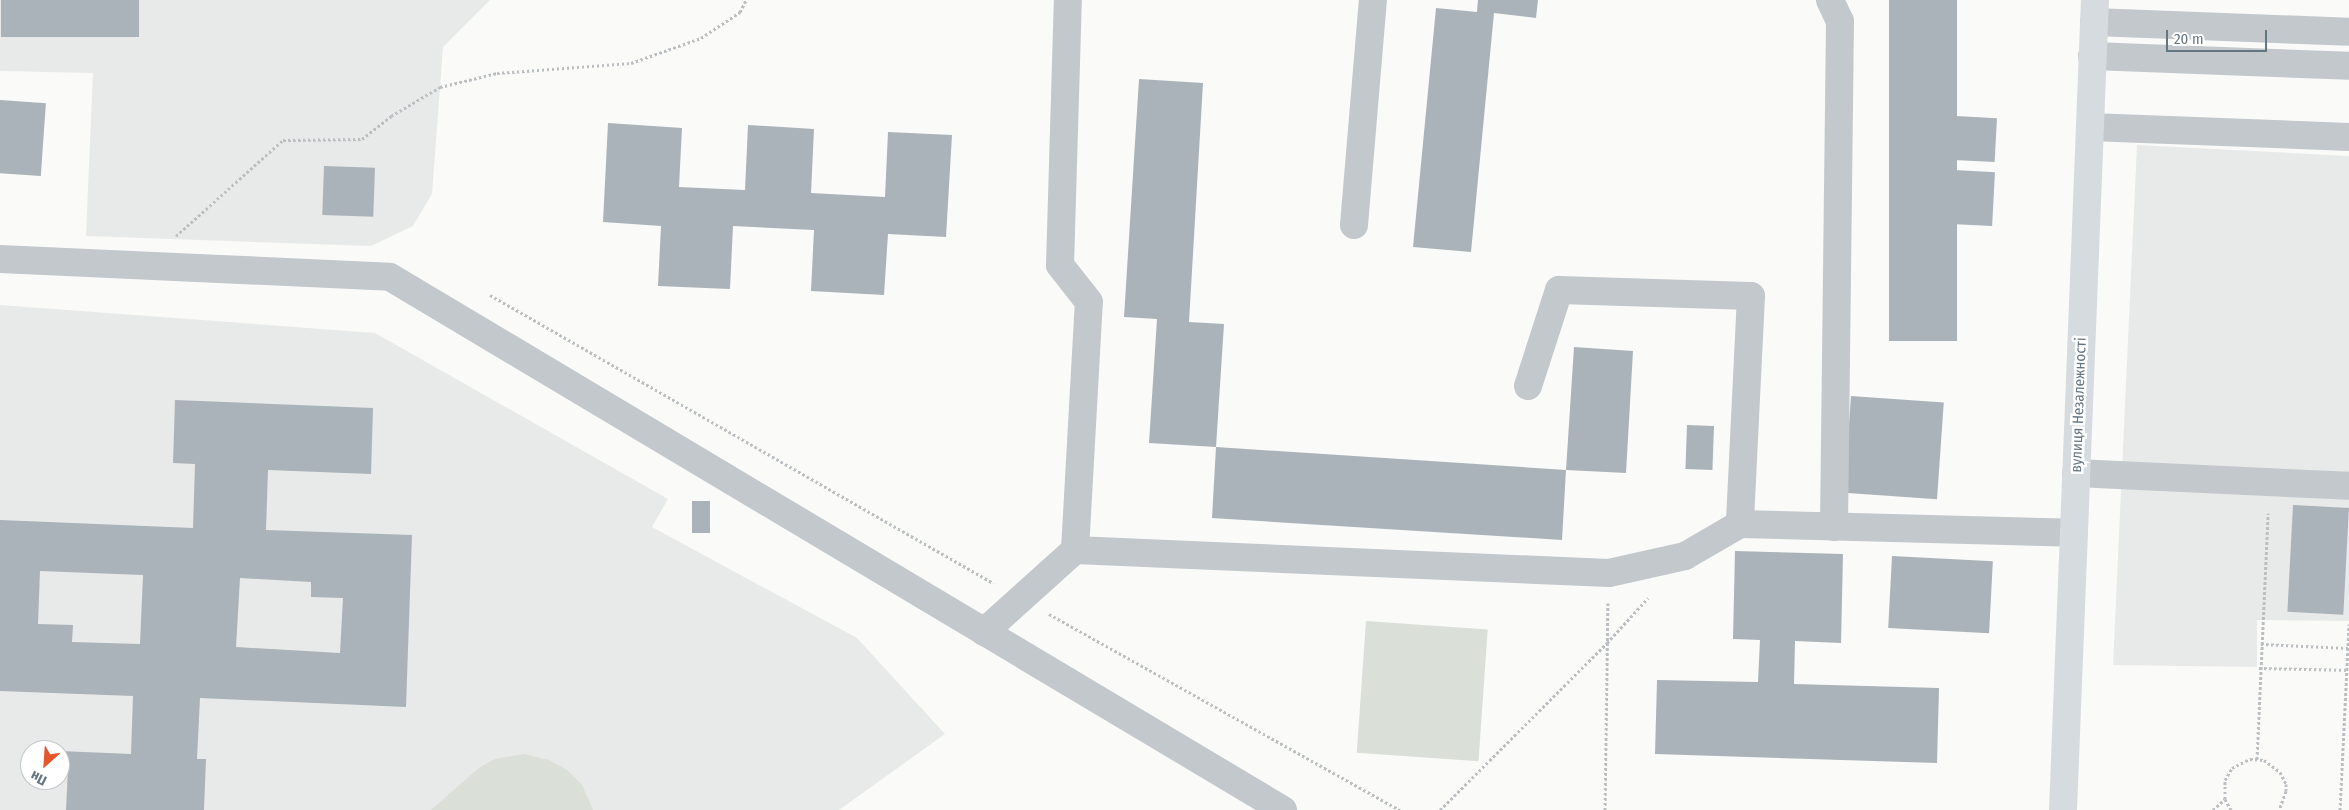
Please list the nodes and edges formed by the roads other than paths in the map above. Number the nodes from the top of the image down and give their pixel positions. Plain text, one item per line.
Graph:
1 (1068, 0) edge
2 (1374, 0) edge
3 (1830, 0) edge
4 (2094, 11) edge
5 (2349, 32) edge
6 (2092, 56) junction
7 (2349, 66) edge
8 (2090, 126) junction
9 (2349, 137) edge
10 (1354, 225) dead end
11 (0, 259) edge
12 (1528, 386) dead end
13 (2076, 473) junction
14 (2349, 486) edge
15 (1740, 524) junction
16 (1834, 527) junction
17 (2074, 533) junction
18 (1075, 550) junction
19 (984, 632) junction
20 (1283, 810) edge
21 (2063, 810) edge

1 - 18 street
2 - 10 street
3 - 16 street
4 - 5 street
4 - 6 main road, вулиця Незалежності
6 - 7 street
6 - 8 main road, вулиця Незалежності
8 - 9 street
8 - 13 main road, вулиця Незалежності
11 - 19 street
12 - 15 street
13 - 14 street
13 - 17 main road, вулиця Незалежності
15 - 16 street
15 - 18 street
16 - 17 street
17 - 21 main road, вулиця Незалежності
18 - 19 street
19 - 20 street

